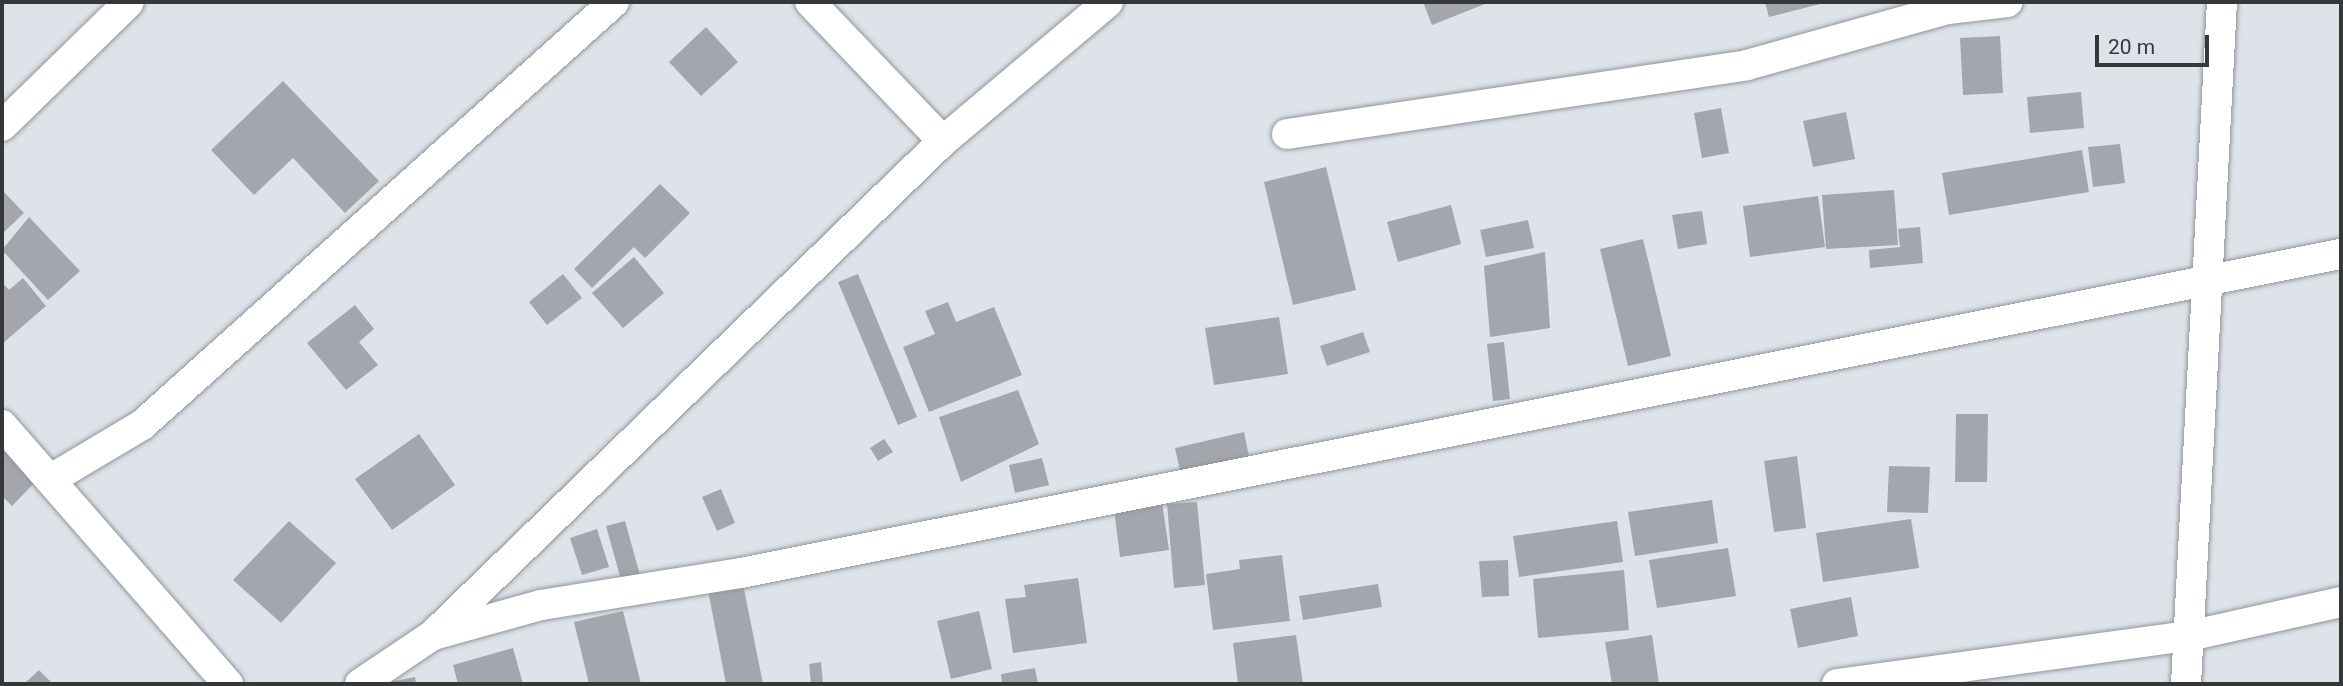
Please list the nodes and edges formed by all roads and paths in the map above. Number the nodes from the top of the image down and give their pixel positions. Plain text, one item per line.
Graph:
1 (129, 2) edge
2 (614, 2) edge
3 (810, 2) edge
4 (1108, 2) edge
5 (2008, 2) edge
6 (2222, 2) edge
7 (2, 126) edge
8 (1287, 134) dead end
9 (943, 141) junction
10 (2341, 254) edge
11 (2211, 281) junction
12 (2, 425) edge
13 (53, 478) junction
14 (2341, 603) edge
15 (433, 635) junction
16 (2193, 635) junction
17 (228, 684) edge
18 (360, 684) edge
19 (1838, 684) edge
20 (2186, 684) edge

1 - 7 street
2 - 13 street
3 - 9 street
4 - 9 street
5 - 8 street
6 - 11 street
9 - 15 street
10 - 11 street
11 - 15 street
11 - 16 street
12 - 13 street
13 - 17 street
14 - 16 street
15 - 18 street
16 - 19 street
16 - 20 street

